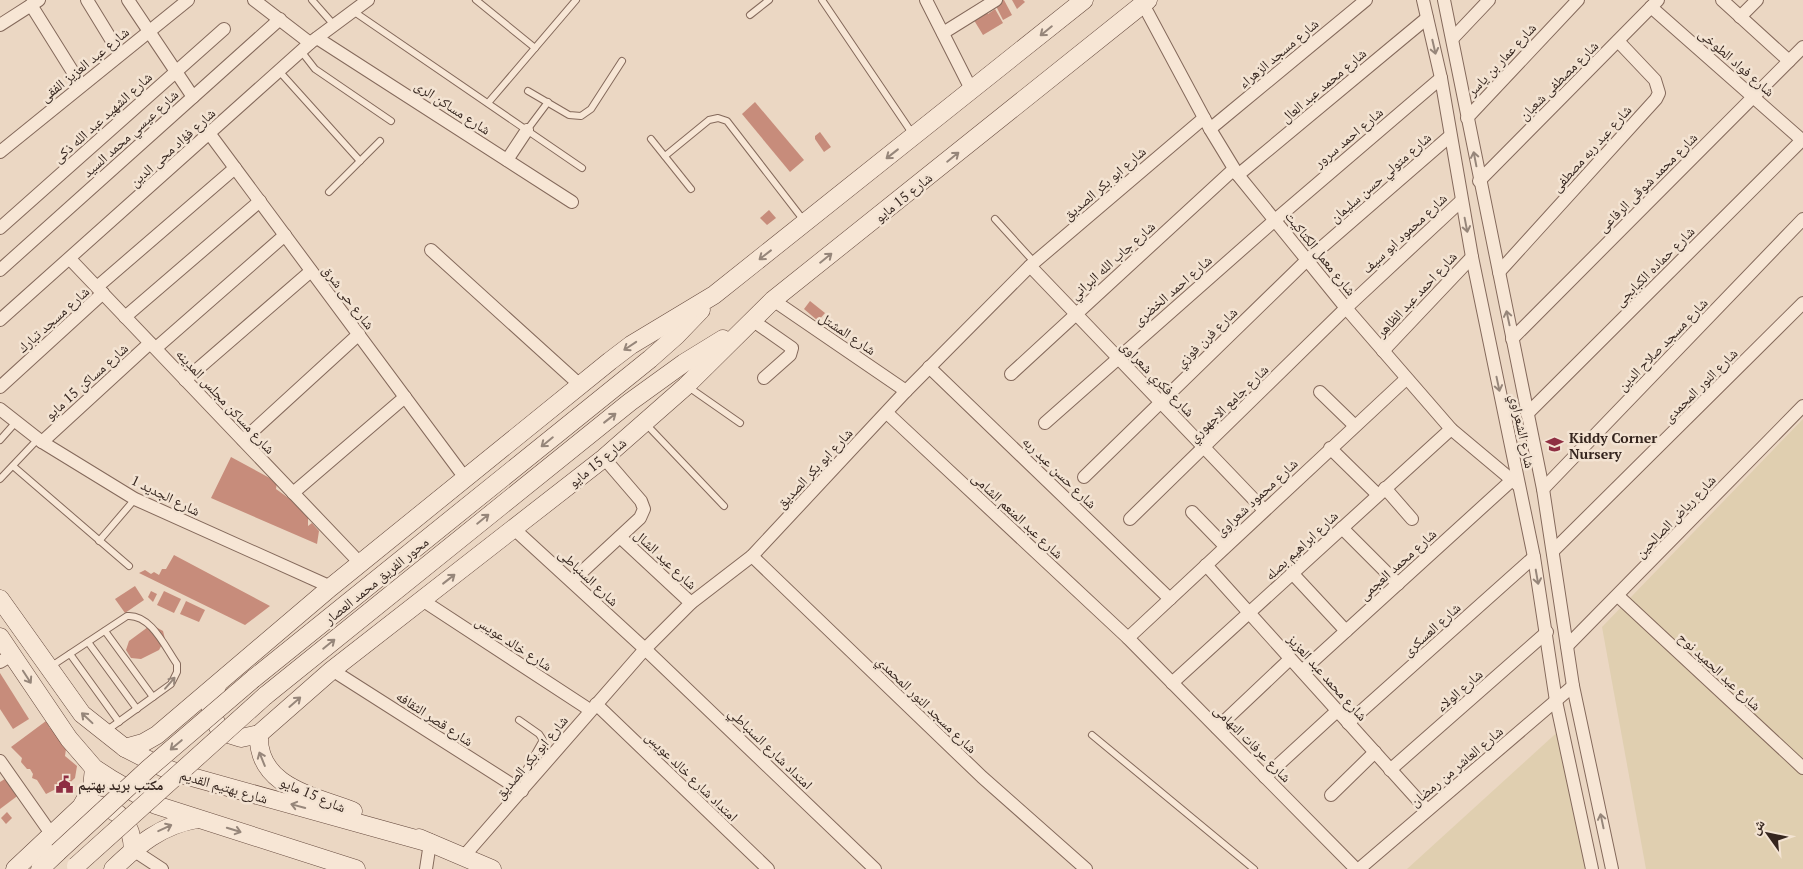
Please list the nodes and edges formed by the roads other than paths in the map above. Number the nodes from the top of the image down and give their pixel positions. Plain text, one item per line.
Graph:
1 (87, 0) edge
2 (128, 0) edge
3 (188, 0) edge
4 (254, 0) edge
5 (312, 0) edge
6 (368, 0) edge
7 (476, 0) edge
8 (576, 0) edge
9 (769, 0) edge
10 (822, 0) edge
11 (926, 0) edge
12 (996, 0) edge
13 (1084, 0) edge
14 (1366, 0) edge
15 (1423, 0) edge
16 (1444, 0) edge
17 (1489, 0) edge
18 (1578, 0) edge
19 (1722, 0) edge
20 (1757, 0) edge
21 (1146, 2) edge
22 (35, 3) edge
23 (1655, 4) edge
24 (353, 11) junction
25 (750, 15) dead end
26 (1740, 17) junction
27 (1428, 18) junction
28 (280, 19) junction
29 (0, 25) edge
30 (334, 25) junction
31 (224, 29) dead end
32 (149, 31) junction
33 (943, 33) junction
34 (1453, 38) junction
35 (1618, 41) junction
36 (309, 44) junction
37 (535, 48) junction
38 (1802, 50) edge
39 (120, 54) junction
40 (622, 61) dead end
41 (1789, 61) junction
42 (279, 71) junction
43 (176, 72) junction
44 (1441, 78) junction
45 (81, 85) junction
46 (528, 91) dead end
47 (972, 91) junction
48 (193, 97) junction
49 (1753, 97) junction
50 (548, 102) junction
51 (488, 103) junction
52 (1204, 118) junction
53 (1467, 118) junction
54 (391, 121) dead end
55 (1210, 129) junction
56 (527, 130) junction
57 (210, 133) junction
58 (1450, 136) junction
59 (914, 137) junction
60 (651, 139) dead end
61 (1803, 140) edge
62 (380, 141) dead end
63 (0, 152) edge
64 (665, 156) junction
65 (507, 160) junction
66 (360, 161) junction
67 (235, 168) junction
68 (582, 168) dead end
69 (1236, 172) junction
70 (1479, 181) junction
71 (691, 189) dead end
72 (329, 192) dead end
73 (260, 201) junction
74 (1461, 201) junction
75 (572, 202) dead end
76 (994, 219) dead end
77 (1803, 219) edge
78 (1275, 220) junction
79 (806, 223) junction
80 (0, 228) edge
81 (285, 235) junction
82 (431, 250) dead end
83 (1472, 257) junction
84 (70, 258) junction
85 (1307, 260) junction
86 (1033, 264) junction
87 (0, 270) edge
88 (311, 271) junction
89 (1499, 272) junction
90 (100, 290) junction
91 (714, 294) junction
92 (773, 300) junction
93 (1803, 303) edge
94 (1346, 308) junction
95 (1075, 314) junction
96 (125, 317) junction
97 (0, 320) edge
98 (746, 325) junction
99 (359, 334) junction
100 (1512, 339) junction
101 (153, 346) junction
102 (1382, 351) junction
103 (1117, 358) junction
104 (930, 368) junction
105 (1011, 374) dead end
106 (764, 378) dead end
107 (1406, 379) junction
108 (185, 380) junction
109 (580, 385) junction
110 (686, 386) junction
111 (0, 387) edge
112 (906, 391) junction
113 (1320, 392) dead end
114 (405, 397) junction
115 (1160, 402) junction
116 (1803, 406) edge
117 (0, 409) edge
118 (887, 413) junction
119 (1528, 414) junction
120 (16, 422) junction
121 (644, 422) junction
122 (740, 423) dead end
123 (1045, 423) dead end
124 (1354, 425) junction
125 (1451, 429) junction
126 (0, 440) edge
127 (40, 440) junction
128 (243, 440) junction
129 (1204, 447) junction
130 (1330, 448) junction
131 (604, 458) junction
132 (13, 466) junction
133 (1084, 477) dead end
134 (466, 478) junction
135 (0, 479) edge
136 (1515, 483) junction
137 (1543, 489) junction
138 (1382, 492) junction
139 (293, 493) junction
140 (135, 499) junction
141 (724, 506) dead end
142 (1264, 510) junction
143 (1192, 512) dead end
144 (1130, 518) dead end
145 (1412, 519) dead end
146 (513, 528) junction
147 (1342, 528) junction
148 (620, 537) junction
149 (99, 541) junction
150 (1225, 546) junction
151 (1553, 551) junction
152 (752, 556) junction
153 (1534, 557) junction
154 (360, 563) junction
155 (1206, 565) junction
156 (129, 566) dead end
157 (1292, 573) junction
158 (572, 581) junction
159 (1398, 584) junction
160 (330, 588) junction
161 (1618, 596) junction
162 (0, 599) edge
163 (1170, 599) junction
164 (422, 600) junction
165 (691, 603) junction
166 (1249, 613) junction
167 (105, 631) junction
168 (1346, 631) junction
169 (1547, 632) junction
170 (0, 637) edge
171 (1128, 638) junction
172 (88, 642) junction
173 (1567, 646) junction
174 (645, 649) junction
175 (70, 654) junction
176 (6, 658) edge
177 (1290, 658) junction
178 (49, 668) junction
179 (332, 670) junction
180 (1302, 671) junction
181 (1172, 683) junction
182 (216, 686) junction
183 (1573, 686) junction
184 (153, 697) junction
185 (1556, 701) junction
186 (593, 707) junction
187 (137, 709) junction
188 (1337, 711) junction
189 (519, 720) dead end
190 (119, 722) junction
191 (1348, 723) junction
192 (1218, 728) junction
193 (103, 733) junction
194 (259, 734) junction
195 (1092, 735) dead end
196 (125, 748) junction
197 (1375, 752) junction
198 (94, 768) junction
199 (1803, 768) edge
200 (2, 769) edge
201 (1390, 770) junction
202 (1266, 777) junction
203 (522, 791) junction
204 (1331, 795) dead end
205 (81, 807) junction
206 (1427, 810) junction
207 (199, 819) junction
208 (52, 835) junction
209 (430, 843) junction
210 (133, 850) junction
211 (464, 856) junction
212 (327, 865) edge
213 (15, 869) edge
214 (40, 869) edge
215 (72, 869) edge
216 (113, 869) edge
217 (162, 869) edge
218 (356, 869) edge
219 (426, 869) edge
220 (492, 869) edge
221 (768, 869) edge
222 (875, 869) edge
223 (1086, 869) edge
224 (1254, 869) edge
225 (1357, 869) edge
226 (1592, 869) edge
227 (1612, 869) edge

1 - 39 street
2 - 32 street
3 - 32 street, شارع عبد العزيز الفقى
4 - 28 street, شارع مساكن الرى
5 - 30 lane
6 - 24 street, شارع فؤاد محى الدين
7 - 37 lane
8 - 37 lane
9 - 25 lane
10 - 59 lane
11 - 33 street
12 - 33 street
13 -> 47 main road
14 - 55 street, شارع مسجد الزهراء
15 - 27 street, شارع الشعراوي
16 - 34 street, شارع الشعراوي
17 - 34 street
18 - 53 street, شارع عمار بن ياسر
19 - 26 street
20 - 26 street
21 - 52 street, شارع معمل الكتاكيت
92 -> 21 main road, شارع 15 مايو
22 - 29 street
22 - 45 street
23 - 35 street, شارع مصطفى شعبان
23 - 49 street, شارع فواد الطوخى
24 - 30 street, شارع فؤاد محى الدين
24 - 51 lane
26 - 41 street
27 -> 44 street, شارع الشعراوي
27 - 69 street, شارع محمد عبد العال
28 - 36 street, شارع مساكن الرى
28 - 48 street, شارع عيسي محمد السيد
30 - 36 street, شارع فؤاد محى الدين
31 - 43 street, شارع الشهيد عبد الله ذكى
32 - 39 street, شارع عبد العزيز الفقى
32 - 43 street
33 - 47 street
34 - 53 street, شارع الشعراوي
35 - 70 street, شارع مصطفى شعبان
35 - 89 street, شارع عبد ربه مصطفى
36 - 42 street, شارع فؤاد محى الدين
36 - 54 lane
36 - 65 street, شارع مساكن الرى
37 - 51 lane
38 - 41 street, شارع محمد شوقى الرفاعى
39 - 45 street, شارع عبد العزيز الفقى
40 - 50 lane
41 - 49 street, شارع محمد شوقى الرفاعى
42 - 57 street, شارع فؤاد محى الدين
42 - 66 lane
43 - 48 street
43 - 80 street, شارع الشهيد عبد الله ذكى
44 - 58 street, شارع الشعراوي
44 - 78 street, شارع احمد سرور
45 - 63 street, شارع عبد العزيز الفقى
46 - 50 lane
47 - 59 main road
48 - 87 street, شارع عيسي محمد السيد
49 - 61 street, شارع فواد الطوخى
49 - 100 street, شارع محمد شوقى الرفاعى
50 - 56 lane
51 - 56 lane
52 - 55 street, شارع معمل الكتاكيت
52 - 86 street, شارع ابو بكر الصديق
70 -> 53 street, شارع الشعراوي
55 - 69 street, شارع معمل الكتاكيت
56 - 65 street
56 - 68 lane
57 - 67 street, شارع حى شرق
57 - 84 street, شارع فؤاد محى الدين
58 - 74 street, شارع الشعراوي
58 - 85 street, شارع متولي حسن سليمان
59 -> 79 main road
60 - 64 lane
61 - 119 street, شارع حماده الكبابجى
62 - 66 lane
64 - 71 lane
64 - 79 lane
65 - 75 street, شارع مساكن الرى
66 - 72 lane
67 - 73 street, شارع حى شرق
67 - 90 street, شارع مسجد تبارك
69 - 78 street, شارع معمل الكتاكيت
69 - 95 street, شارع جاب الله البراني
70 - 89 street, شارع الشعراوي
73 - 81 street, شارع حى شرق
73 - 96 street
74 -> 83 street, شارع الشعراوي
74 - 94 street, شارع محمود ابو سيف
76 - 86 lane
77 - 137 street, شارع مسجد صلاح الدين
78 - 85 street, شارع معمل الكتاكيت
78 - 103 street, شارع احمد الخضرى
79 -> 91 main road
81 - 88 street, شارع حى شرق
81 - 101 street, شارع مساكن 15 مايو
82 - 109 street
83 - 102 street, شارع احمد عبد الظاهر
83 -> 136 street, شارع الشعراوي
84 - 90 street, شارع مساكن مجلس المدينه
84 - 97 street, شارع فؤاد محى الدين
85 - 94 street, شارع معمل الكتاكيت
85 - 115 street, شارع فرن فوزي
86 - 95 street, شارع فكري شعراوى
86 - 104 street, شارع ابو بكر الصديق
88 - 99 street, شارع حى شرق
88 - 108 street
100 -> 89 street, شارع الشعراوي
90 - 96 street, شارع مساكن مجلس المدينه
90 - 111 street, شارع مسجد تبارك
91 -> 109 main road
91 -> 214 main road, محور الفريق محمد العصار, bridge
92 - 98 main road, شارع 15 مايو
92 - 112 street, شارع المشتل
93 - 151 street, شارع النور المحمدى
94 - 102 street, شارع معمل الكتاكيت
94 - 129 street, شارع جامع الاجهوري
95 - 103 street, شارع فكري شعراوى
95 - 105 street, شارع جاب الله البراني
96 - 101 street, شارع مساكن مجلس المدينه
98 - 106 street
98 - 110 main road, شارع 15 مايو
215 -> 98 main road, محور الفريق محمد العصار, bridge
99 - 114 street, شارع حى شرق
99 - 128 street
100 - 119 street, شارع الشعراوي
101 - 108 street, شارع مساكن مجلس المدينه
101 - 127 street, شارع مساكن 15 مايو
102 - 107 street, شارع معمل الكتاكيت
103 - 115 street, شارع فكري شعراوى
103 - 123 street, شارع احمد الخضرى
104 - 112 street, شارع ابو بكر الصديق
104 - 163 street, شارع حسن عبد ربه
107 - 124 street, شارع محمود شعراوى
107 - 125 street, شارع معمل الكتاكيت
108 - 128 street, شارع مساكن مجلس المدينه
109 - 134 main road
110 - 121 main road, شارع 15 مايو
110 - 122 lane
112 - 118 street, شارع ابو بكر الصديق
113 - 124 street
114 - 134 street, شارع حى شرق
114 - 139 street
115 - 129 street, شارع فكري شعراوى
115 - 133 street, شارع فرن فوزي
116 - 161 street, شارع رياض الصالحين
117 - 120 street, شارع الجديد 1
118 - 152 street, شارع ابو بكر الصديق
118 - 171 street, شارع عبد المنعم الشامى
119 - 137 street, شارع الشعراوي
120 - 126 lane
120 - 127 street, شارع الجديد 1
121 - 131 main road, شارع 15 مايو
121 - 141 lane
124 - 130 street, شارع محمود شعراوى
125 - 136 street, شارع معمل الكتاكيت
125 - 138 street, شارع ابراهيم بصله
127 - 132 lane
127 - 140 street, شارع الجديد 1
128 - 139 street, شارع مساكن مجلس المدينه
129 - 142 street, شارع فكري شعراوى
129 - 144 street, شارع جامع الاجهوري
130 - 138 street
130 - 142 street, شارع محمود شعراوى
131 - 146 main road, شارع 15 مايو
131 - 148 street
132 - 135 lane
132 - 149 lane
134 - 154 main road
136 - 153 street, شارع الشعراوي
136 - 159 street, شارع محمد العجمى
137 - 151 street, شارع الشعراوي
138 - 145 street
138 - 147 street, شارع ابراهيم بصله
139 - 154 street, شارع مساكن مجلس المدينه
140 - 149 lane
140 - 160 street, شارع الجديد 1
142 - 150 street, شارع محمود شعراوى
143 - 150 street
146 - 158 street, شارع السنباطى
164 -> 146 main road, شارع 15 مايو
147 - 157 street, شارع ابراهيم بصله
147 - 159 street
148 - 158 street
148 - 165 street, شارع عيد الشال
149 - 156 lane
150 - 155 street, شارع محمود شعراوى
151 - 173 street, شارع الشعراوي
152 - 165 street, شارع ابو بكر الصديق
152 - 223 street, شارع مسجد النور المحمدي
153 -> 169 street, شارع الشعراوي
153 - 191 street, شارع العسكرى
154 - 160 main road
155 - 163 street, شارع محمود شعراوى
155 - 166 street, شارع محمد عبد العزيز
157 - 166 street, شارع ابراهيم بصله
157 - 168 street
158 - 174 street, شارع السنباطى
159 - 168 street, شارع محمد العجمى
160 - 182 main road
161 - 173 street, شارع رياض الصالحين
161 - 199 street, شارع عبد الحميد نوح
162 - 178 main road, شارع بهتيم القديم
163 - 171 street, شارع محمود شعراوى
164 - 179 main road, شارع 15 مايو
164 - 186 street, شارع خالد عويس
165 - 174 street, شارع ابو بكر الصديق
166 - 177 street, شارع محمد عبد العزيز
166 - 181 street, شارع ابراهيم بصله
167 - 172 lane
167 - 184 lane
184 -> 167 lane
168 - 180 street, شارع محمد العجمى
169 - 185 street, شارع الشعراوي
169 - 201 street, شارع الولاء
170 - 176 main road
171 - 181 street, شارع عرفات التهامى
172 - 175 lane
172 - 187 lane
173 - 183 street, شارع الشعراوي
174 - 186 street, شارع ابو بكر الصديق
174 - 222 street, امتداد شارع السنباطي
175 - 178 lane
175 - 190 lane
176 -> 198 main road
177 - 180 street, شارع محمد عبد العزيز
177 - 192 street
193 -> 178 main road, شارع بهتيم القديم
194 -> 179 main road, شارع 15 مايو
179 - 203 street, شارع قصر الثقافه
180 - 188 street, شارع محمد عبد العزيز
181 - 192 street, شارع عرفات التهامى
182 - 194 main road
182 - 196 main road
183 - 185 street, شارع العاشر من رمضان
227 -> 183 street, شارع الشعراوي
184 - 187 lane
185 - 206 street, شارع العاشر من رمضان
185 - 226 street, شارع الشعراوي
186 - 203 street, شارع ابو بكر الصديق
186 - 221 street, امتداد شارع خالد عويس
187 - 190 lane
188 - 191 street, شارع محمد عبد العزيز
188 - 202 street
189 - 203 lane
190 - 193 lane
191 - 197 street, شارع محمد عبد العزيز
192 - 202 street, شارع عرفات التهامى
193 - 196 main road, شارع بهتيم القديم
209 -> 194 main road, شارع 15 مايو
195 - 224 lane
209 -> 196 main road, شارع بهتيم القديم
197 - 201 street, شارع محمد عبد العزيز
197 - 204 street
198 - 205 main road
198 - 207 main road
200 - 208 street
201 - 206 street, شارع محمد عبد العزيز
202 - 225 street, شارع عرفات التهامى
203 - 211 street, شارع ابو بكر الصديق
205 - 208 main road
205 - 210 main road
206 - 225 street, شارع العاشر من رمضان
210 -> 207 main road
207 -> 212 main road
208 - 213 main road
209 - 211 main road, شارع 15 مايو
209 - 219 street
210 - 216 main road
210 - 217 street
211 - 220 main road, شارع 15 مايو
212 - 218 main road

